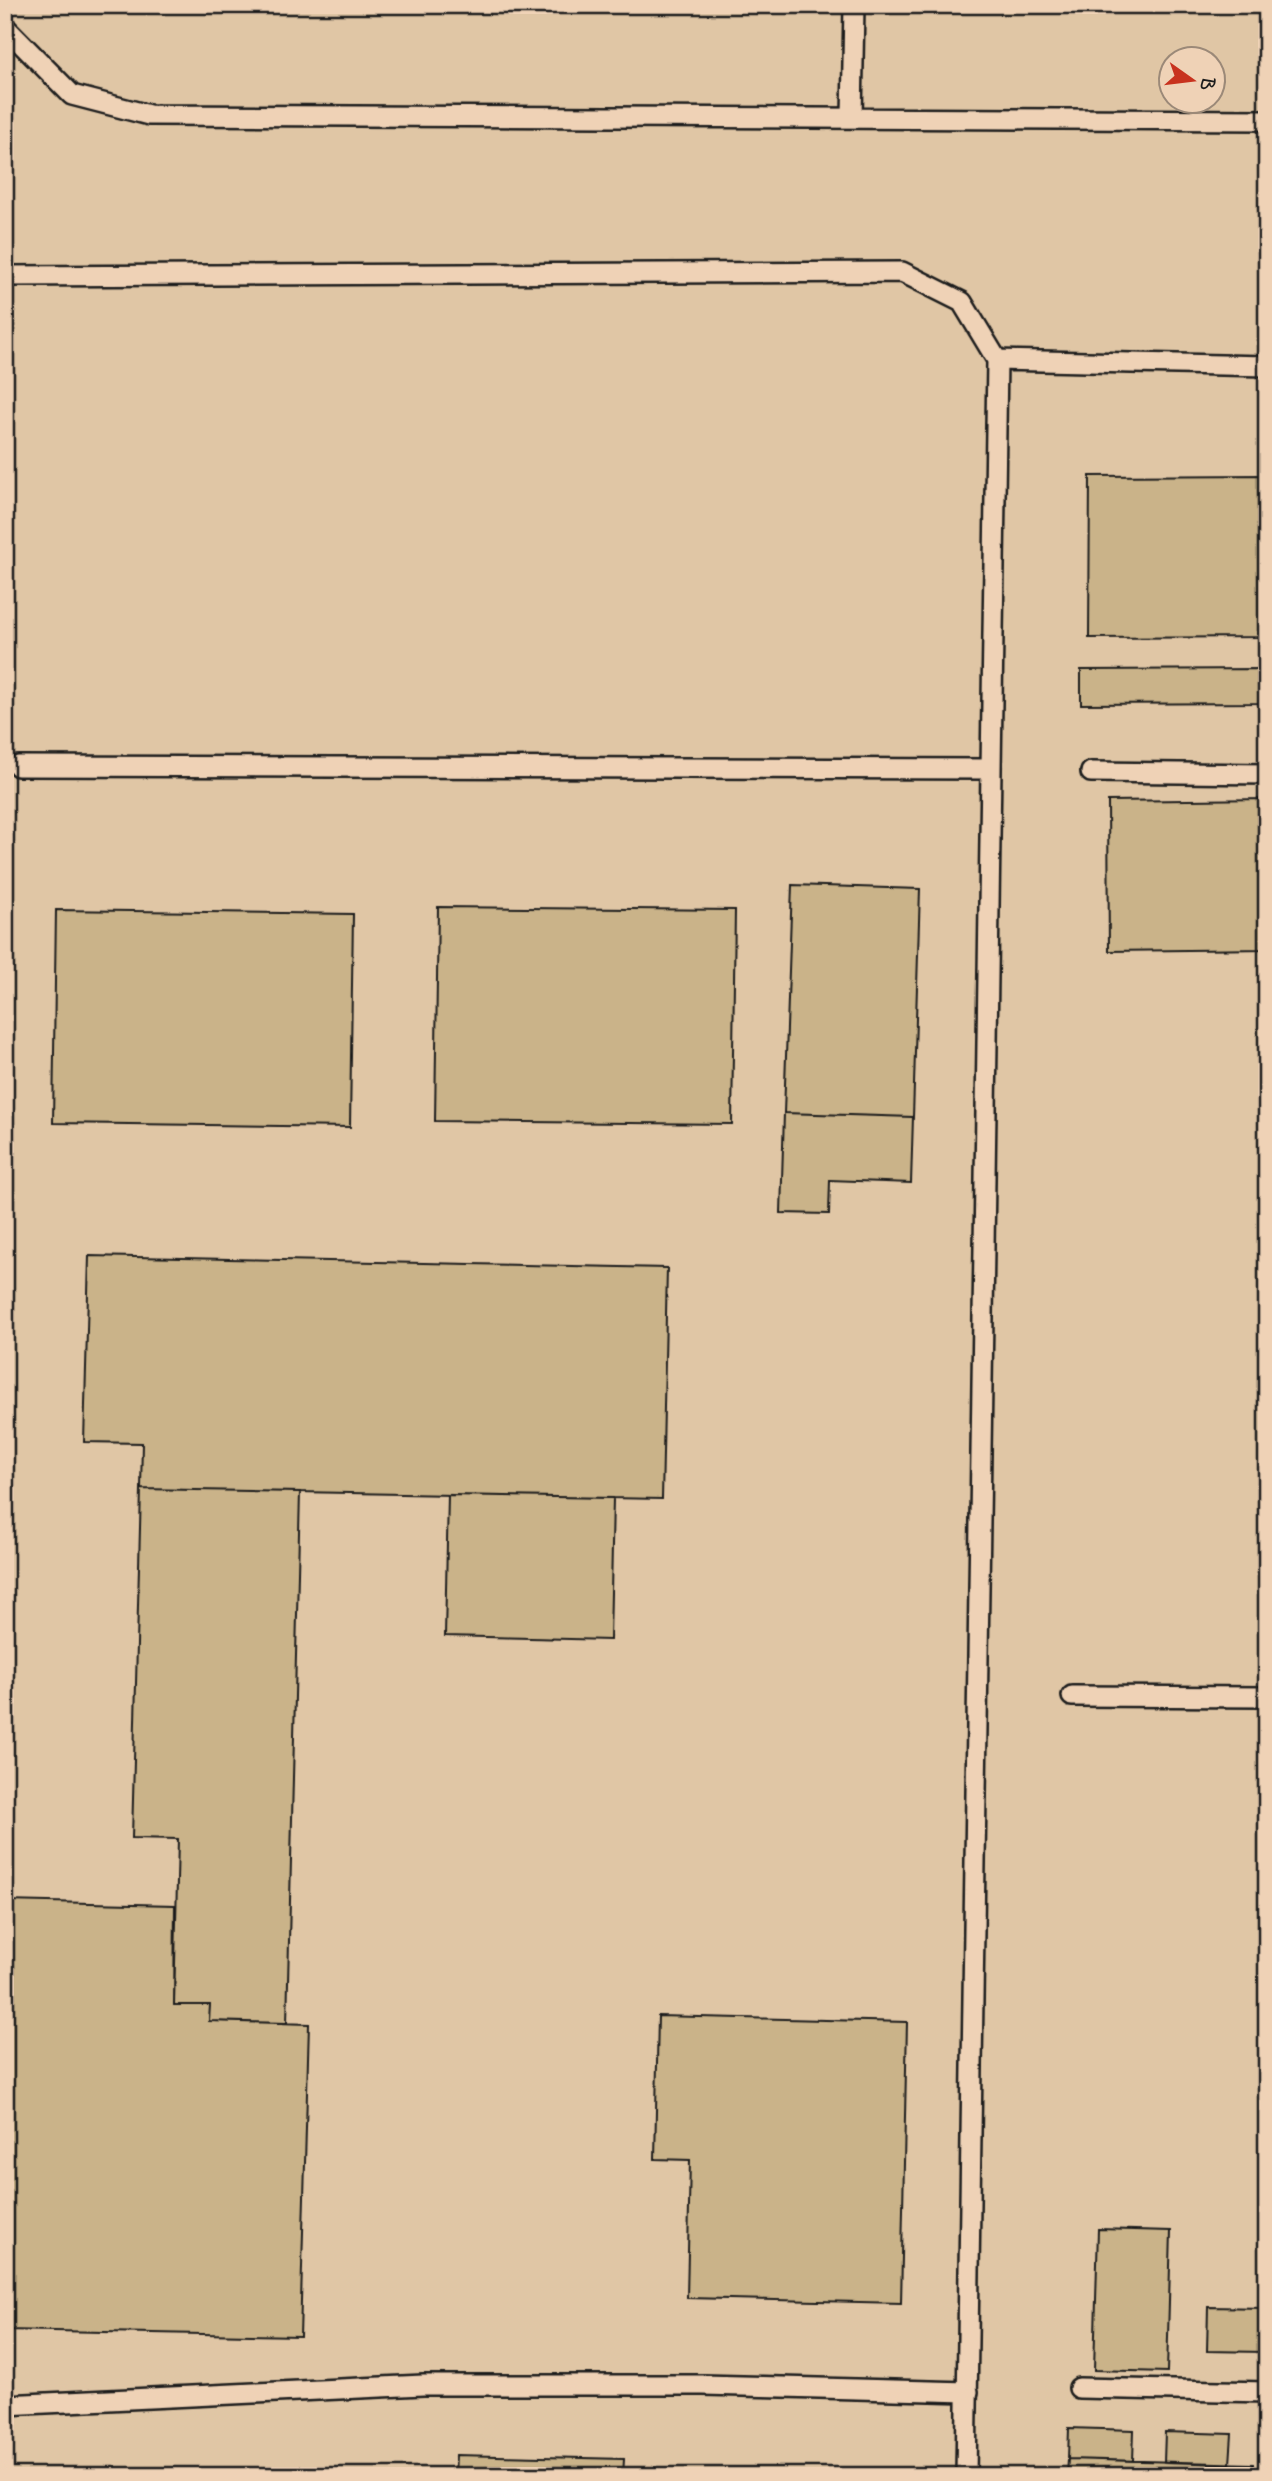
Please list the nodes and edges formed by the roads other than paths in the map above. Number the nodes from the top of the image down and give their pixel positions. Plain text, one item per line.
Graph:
1 (854, 5) edge
2 (5, 27) edge
3 (852, 118) junction
4 (1267, 120) edge
5 (5, 276) edge
6 (997, 360) junction
7 (1267, 366) edge
8 (18, 766) dead end
9 (991, 769) junction
10 (1091, 772) dead end
11 (1267, 774) edge
12 (1072, 1696) dead end
13 (1267, 1697) edge
14 (1079, 2388) dead end
15 (968, 2392) junction
16 (1267, 2392) edge
17 (5, 2405) edge
18 (967, 2476) edge

1 - 3 lane
2 - 3 lane
3 - 4 lane
5 - 6 lane
6 - 7 lane
6 - 9 lane
8 - 9 lane
9 - 15 lane
10 - 11 lane
12 - 13 lane
14 - 16 lane
15 - 17 lane
15 - 18 lane

